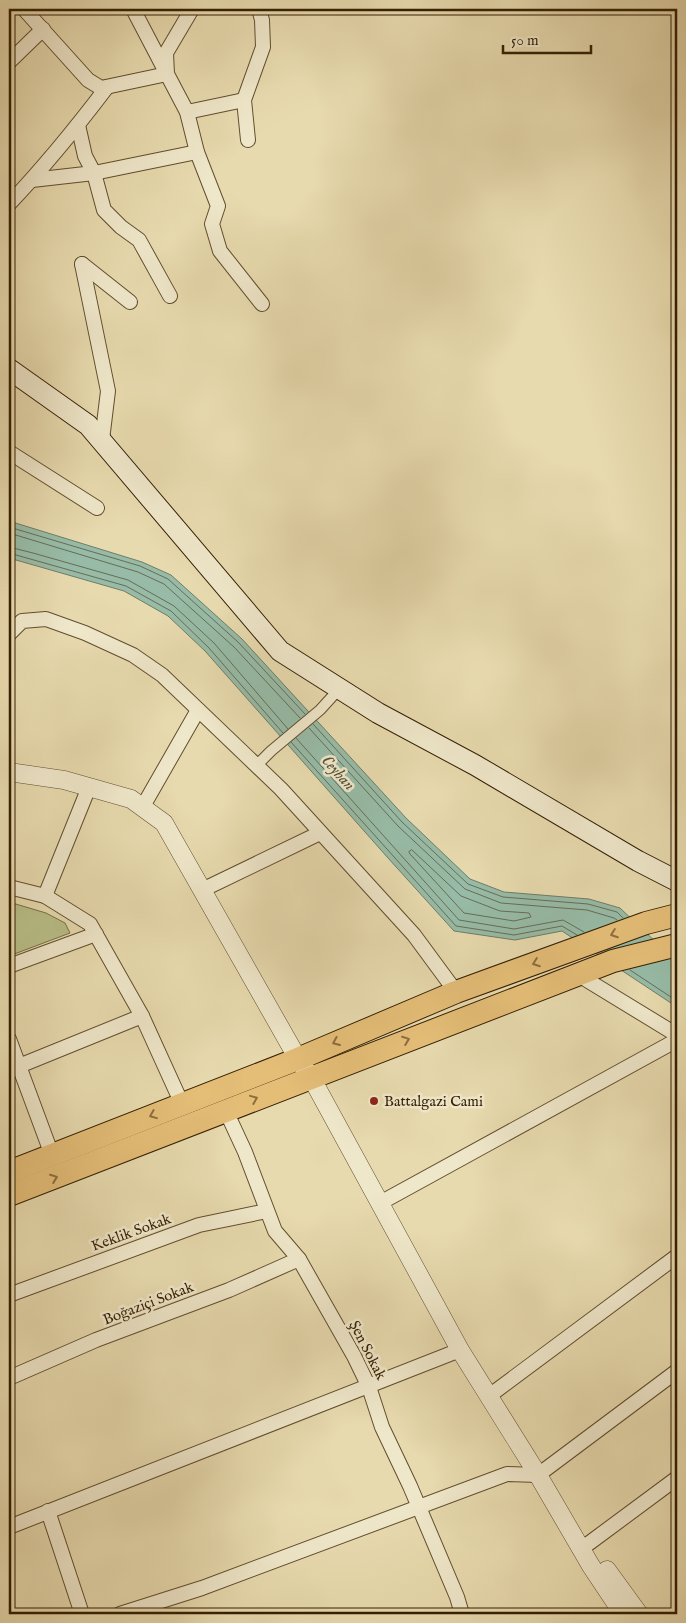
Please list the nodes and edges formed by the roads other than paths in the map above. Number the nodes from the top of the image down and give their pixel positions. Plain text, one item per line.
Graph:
1 (24, 9) edge
2 (134, 9) edge
3 (192, 9) edge
4 (259, 9) edge
5 (43, 29) junction
6 (9, 62) edge
7 (167, 74) junction
8 (107, 88) junction
9 (244, 100) junction
10 (187, 112) junction
11 (78, 125) junction
12 (248, 140) dead end
13 (197, 152) junction
14 (94, 173) junction
15 (32, 180) junction
16 (9, 204) edge
17 (170, 296) dead end
18 (130, 302) dead end
19 (262, 304) dead end
20 (9, 369) edge
21 (102, 440) junction
22 (9, 452) edge
23 (97, 508) dead end
24 (9, 634) edge
25 (340, 688) junction
26 (198, 710) junction
27 (257, 765) junction
28 (9, 772) edge
29 (89, 787) junction
30 (142, 808) junction
31 (320, 833) junction
32 (677, 880) edge
33 (9, 887) edge
34 (202, 890) junction
35 (45, 896) junction
36 (677, 915) edge
37 (96, 934) junction
38 (674, 945) edge
39 (9, 966) edge
40 (577, 974) junction
41 (456, 992) junction
42 (142, 1016) junction
43 (677, 1035) edge
44 (9, 1039) edge
45 (677, 1040) edge
46 (298, 1058) junction
47 (19, 1066) junction
48 (311, 1077) junction
49 (182, 1104) junction
50 (226, 1111) junction
51 (52, 1155) junction
52 (9, 1172) edge
53 (9, 1195) edge
54 (380, 1203) junction
55 (267, 1210) junction
56 (677, 1256) edge
57 (300, 1258) junction
58 (9, 1295) edge
59 (460, 1350) junction
60 (677, 1371) edge
61 (9, 1378) edge
62 (369, 1387) junction
63 (489, 1396) junction
64 (538, 1475) junction
65 (677, 1478) edge
66 (419, 1507) junction
67 (48, 1511) junction
68 (9, 1527) edge
69 (588, 1544) junction
70 (82, 1614) edge
71 (120, 1614) edge
72 (462, 1614) edge
73 (624, 1614) edge
74 (639, 1614) edge

1 - 5 street
2 - 7 street
3 - 7 street
4 - 9 street
5 - 6 street
5 - 8 street
7 - 8 street
7 - 10 street
8 - 11 street
9 - 10 street
9 - 12 street
10 - 13 street
11 - 14 street
11 - 15 street
13 - 14 street
13 - 19 street
14 - 15 street
14 - 17 street
15 - 16 street
18 - 21 street
20 - 21 main road
21 - 25 main road
22 - 23 street
24 - 26 street
25 - 27 street
25 - 32 main road
26 - 27 street
26 - 30 street
27 - 31 street
28 - 29 street
29 - 30 street
29 - 35 street
30 - 34 street
31 - 34 street
31 - 41 street
33 - 35 street
34 - 46 street
35 - 37 street
36 -> 41 main road
37 - 39 street
37 - 42 street
38 - 40 main road
40 - 43 street
48 -> 40 main road
41 -> 46 main road
42 - 47 street
42 - 49 street
44 - 47 street
45 - 54 street
46 - 48 street
46 - 49 main road
47 - 51 street
50 -> 48 main road
48 - 54 street
49 -> 51 main road
53 -> 50 main road
50 - 55 street, Şen Sokak
51 - 52 main road
54 - 59 street
55 - 57 street, Şen Sokak
55 - 58 street, Keklik Sokak
56 - 63 street
57 - 61 street, Boğaziçi Sokak
57 - 62 street, Şen Sokak
59 - 62 street
59 - 63 street
60 - 64 street
62 - 66 street, Şen Sokak
62 - 67 street
63 - 64 street
64 - 66 street
64 - 69 street
64 - 73 street
65 - 69 street
66 - 71 street
66 - 72 street, Şen Sokak
67 - 68 street
67 - 70 street
69 - 74 street

